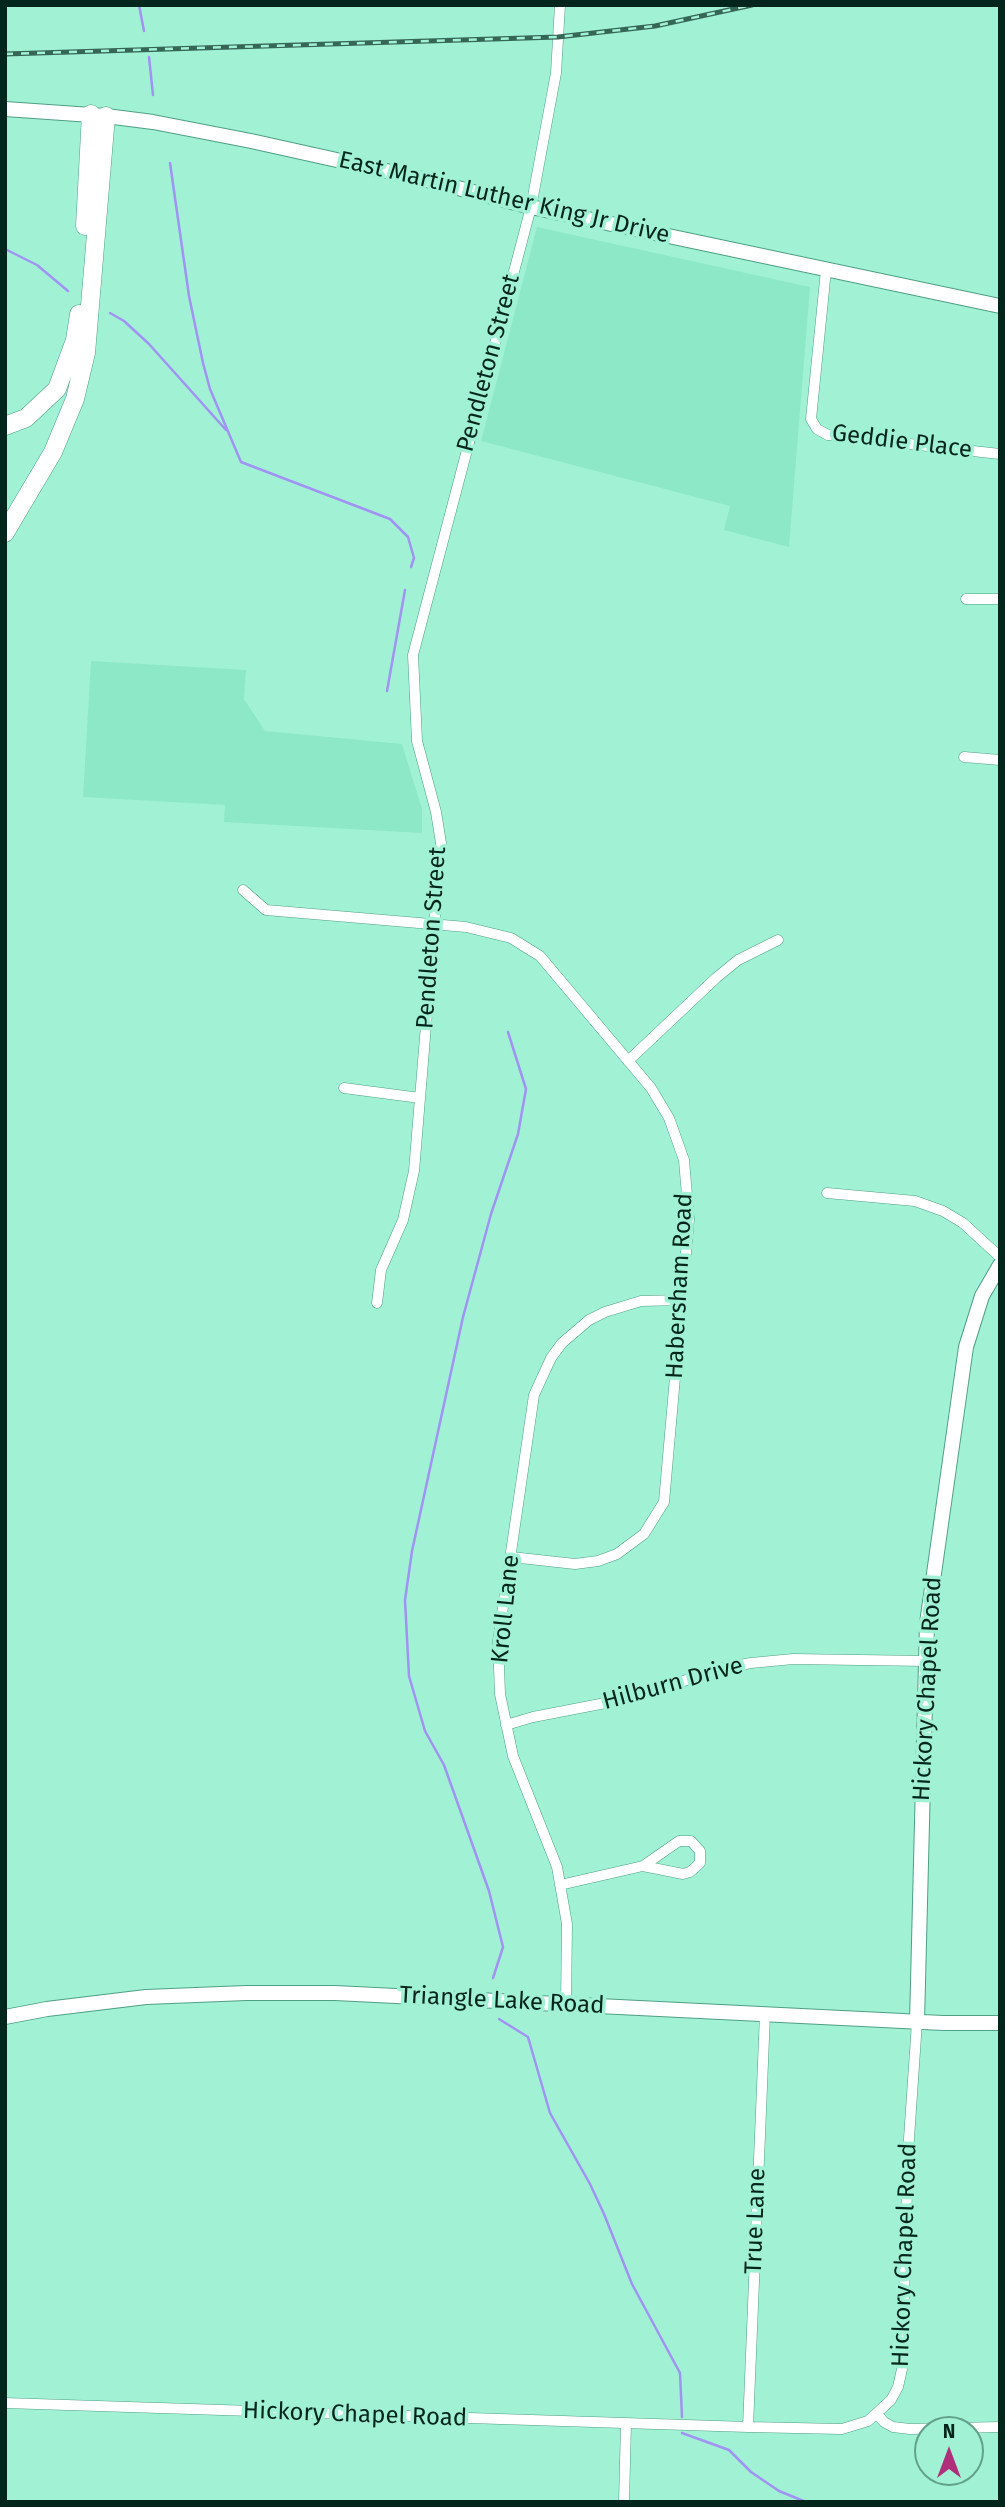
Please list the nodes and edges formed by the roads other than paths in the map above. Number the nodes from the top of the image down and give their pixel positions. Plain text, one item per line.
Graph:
1 (560, 5) edge
2 (5, 109) edge
3 (99, 115) junction
4 (531, 207) junction
5 (826, 270) junction
6 (1000, 306) edge
7 (5, 426) edge
8 (1000, 454) edge
9 (5, 533) edge
10 (966, 599) dead end
11 (1000, 599) edge
12 (964, 757) dead end
13 (1000, 760) edge
14 (243, 890) dead end
15 (435, 924) junction
16 (778, 940) dead end
17 (628, 1061) junction
18 (344, 1088) dead end
19 (420, 1098) junction
20 (827, 1193) dead end
21 (1000, 1257) edge
22 (1000, 1265) edge
23 (682, 1300) junction
24 (377, 1303) dead end
25 (511, 1557) junction
26 (926, 1661) junction
27 (506, 1724) junction
28 (643, 1866) junction
29 (561, 1885) junction
30 (566, 2006) junction
31 (765, 2014) junction
32 (5, 2017) edge
33 (917, 2022) junction
34 (1000, 2022) edge
35 (5, 2403) edge
36 (877, 2414) junction
37 (626, 2424) junction
38 (748, 2427) junction
39 (1000, 2427) edge
40 (624, 2502) edge

1 - 4 street, Pendleton Street
2 - 3 street, East Martin Luther King Jr Drive
3 - 4 street, East Martin Luther King Jr Drive
3 - 7 highway
3 - 9 highway
4 - 5 street, East Martin Luther King Jr Drive
4 - 15 street, Pendleton Street
5 - 6 street, East Martin Luther King Jr Drive
5 - 8 street, Geddie Place
10 - 11 street
12 - 13 street
14 - 15 street, Habersham Road
15 - 17 street, Habersham Road
15 - 19 street, Pendleton Street
16 - 17 street
17 - 23 street, Habersham Road
18 - 19 street
19 - 24 street, Pendleton Street
20 - 21 street
22 - 26 street, Hickory Chapel Road
23 - 25 street, Kroll Lane
23 - 25 street, Habersham Road
25 - 27 street, Kroll Lane
26 - 27 street, Hilburn Drive
26 - 33 street, Hickory Chapel Road
27 - 29 street, Kroll Lane
28 - 28 street
28 - 29 street
29 - 30 street, Kroll Lane
30 - 31 street, Triangle Lake Road
30 - 32 street, Triangle Lake Road
31 - 33 street, Triangle Lake Road
31 - 38 street, True Lane
33 - 34 street, Triangle Lake Road
33 - 36 street, Hickory Chapel Road
35 - 37 street, Hickory Chapel Road
36 - 38 street, Hickory Chapel Road
36 - 39 street
37 - 38 street, Hickory Chapel Road
37 - 40 street

